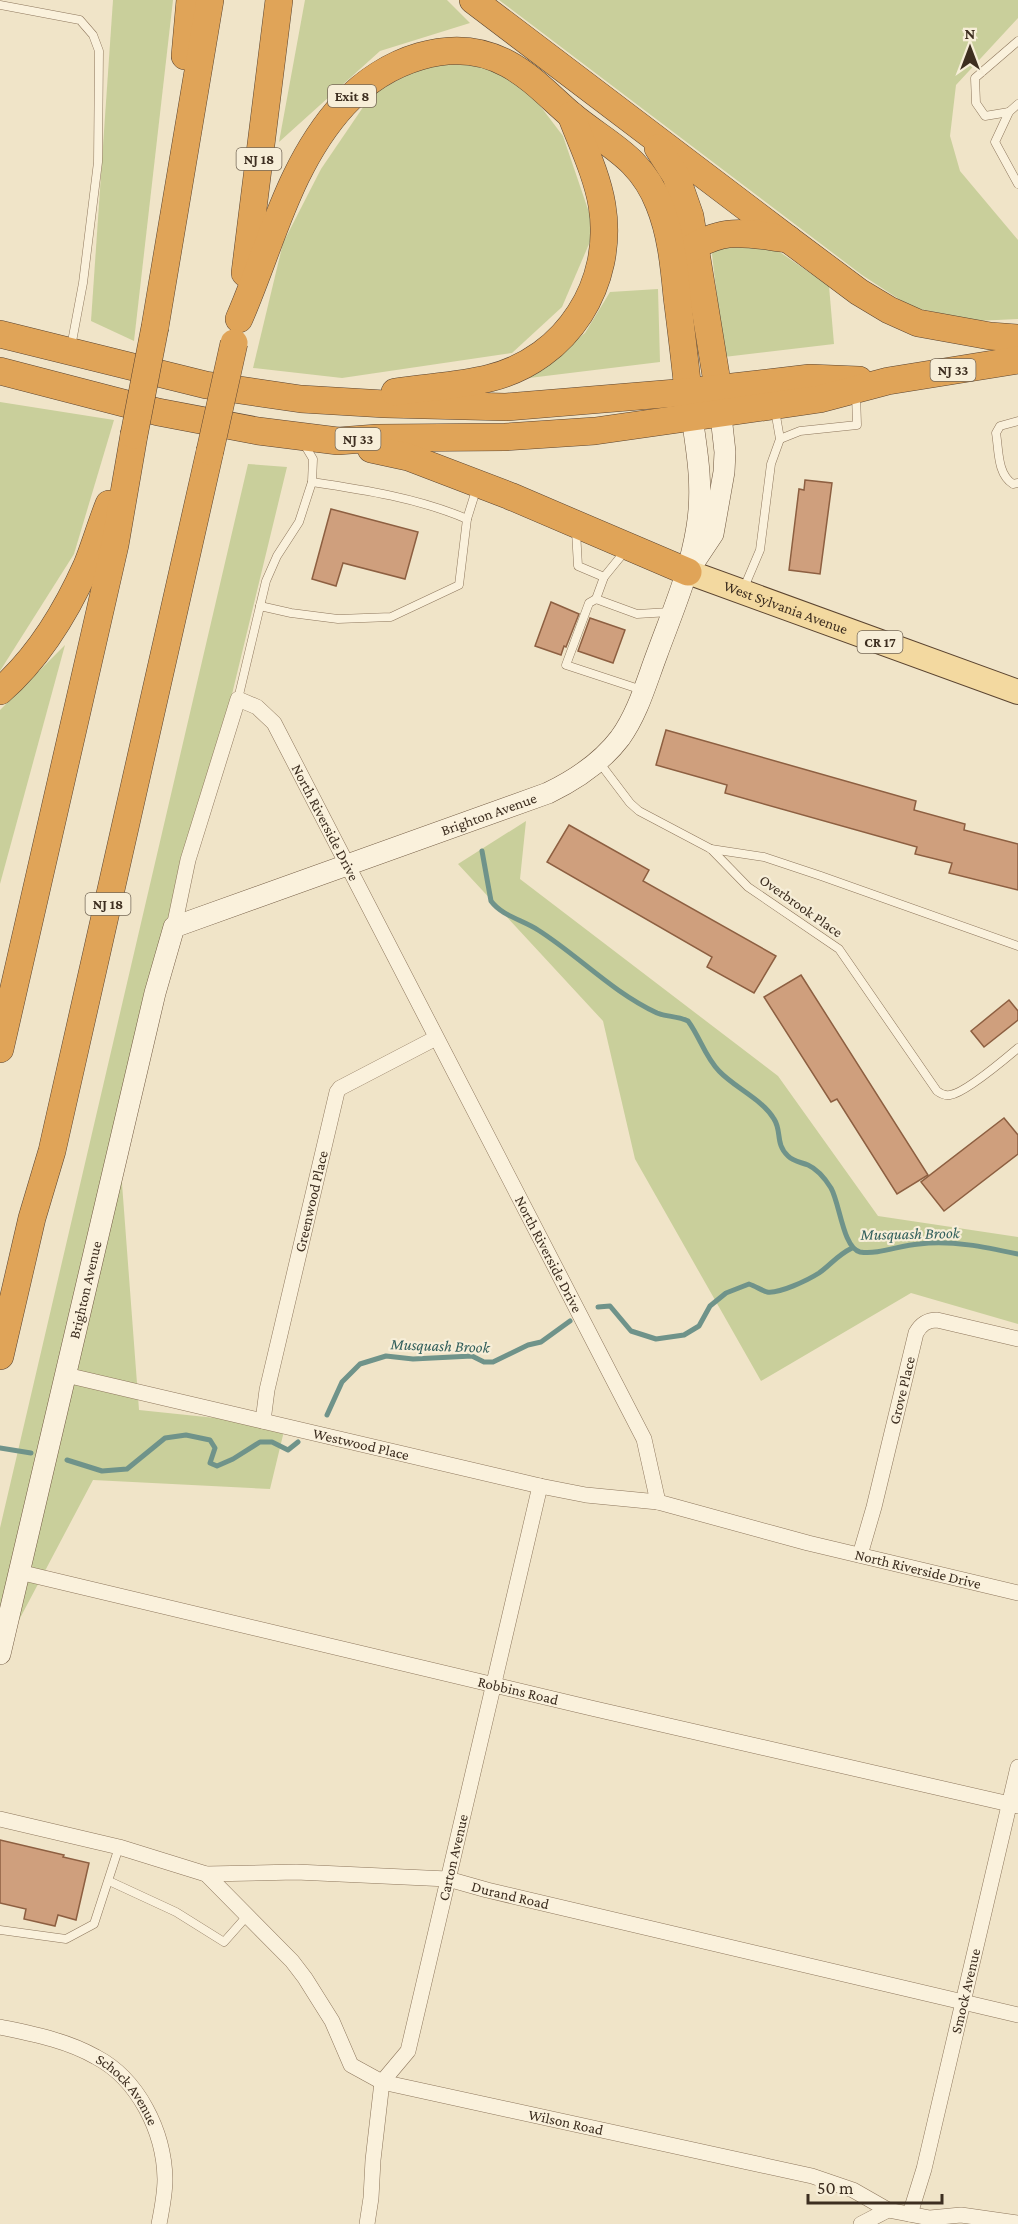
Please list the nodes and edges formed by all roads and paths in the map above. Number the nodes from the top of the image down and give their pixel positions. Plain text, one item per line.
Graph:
1 (190, 0) edge
2 (210, 0) edge
3 (279, 0) edge
4 (473, 0) edge
5 (0, 5) edge
6 (1018, 41) edge
7 (1018, 104) edge
8 (1009, 112) junction
9 (571, 115) junction
10 (651, 137) junction
11 (1018, 184) edge
12 (172, 226) junction
13 (788, 239) junction
14 (696, 245) junction
15 (673, 260) junction
16 (236, 331) junction
17 (0, 334) edge
18 (1018, 338) edge
19 (70, 351) junction
20 (1018, 360) edge
21 (0, 371) edge
22 (888, 381) junction
23 (0, 386) edge
24 (855, 390) junction
25 (88, 395) junction
26 (334, 400) junction
27 (720, 401) junction
28 (690, 405) junction
29 (774, 406) junction
30 (1018, 421) edge
31 (300, 436) junction
32 (780, 439) junction
33 (338, 441) junction
34 (132, 444) junction
35 (312, 482) junction
36 (1018, 483) edge
37 (477, 484) junction
38 (467, 519) junction
39 (575, 524) junction
40 (629, 547) junction
41 (688, 572) junction
42 (604, 577) junction
43 (743, 592) junction
44 (596, 599) junction
45 (260, 606) junction
46 (673, 612) junction
47 (0, 691) edge
48 (644, 691) junction
49 (1018, 692) edge
50 (238, 699) junction
51 (598, 761) junction
52 (711, 849) junction
53 (346, 866) junction
54 (174, 927) junction
55 (1018, 946) edge
56 (436, 1038) junction
57 (1018, 1048) edge
58 (0, 1049) edge
59 (1018, 1339) edge
60 (0, 1356) edge
61 (66, 1375) junction
62 (263, 1420) junction
63 (540, 1486) junction
64 (658, 1502) junction
65 (860, 1555) junction
66 (19, 1572) junction
67 (1018, 1593) edge
68 (0, 1654) edge
69 (494, 1684) junction
70 (1018, 1767) edge
71 (1014, 1805) edge
72 (0, 1819) edge
73 (119, 1847) junction
74 (206, 1875) junction
75 (448, 1879) junction
76 (109, 1881) junction
77 (248, 1916) junction
78 (0, 1930) edge
79 (963, 2002) junction
80 (1018, 2015) edge
81 (0, 2026) edge
82 (382, 2082) junction
83 (888, 2210) junction
84 (910, 2214) junction
85 (932, 2221) edge
86 (1018, 2223) edge
87 (159, 2224) edge
88 (367, 2224) edge
89 (861, 2224) edge

1 - 12 highway
2 - 12 highway
3 - 16 highway, NJ 18
4 - 10 highway
5 - 19 lane
6 - 8 lane
7 - 8 lane
8 - 11 lane
9 - 15 highway
9 - 16 highway, Exit 8
9 - 26 highway
10 - 13 highway
10 - 14 highway
12 - 34 highway, bridge
13 - 14 highway
13 - 18 highway
14 - 15 highway
14 - 27 highway
15 - 28 highway
16 - 60 highway, NJ 18, bridge
17 - 19 highway, NJ 33
19 - 26 highway, NJ 33
20 - 22 highway, NJ 33
21 - 25 highway, NJ 33
22 - 24 highway, NJ 33
22 - 27 highway, NJ 33
23 - 25 highway
24 - 29 highway, NJ 33
24 - 32 lane
25 - 31 highway, NJ 33
26 - 28 highway, NJ 33
27 - 28 highway, NJ 33
27 - 29 highway, NJ 33
27 - 41 street, Brighton Avenue
28 - 33 highway, NJ 33
28 - 41 street, Brighton Avenue
29 - 32 lane
30 - 36 lane
31 - 33 highway, NJ 33
31 - 35 lane
32 - 43 lane
33 - 37 highway
34 - 47 highway
34 - 58 highway
35 - 38 lane
35 - 45 lane
37 - 38 lane
37 - 39 highway
38 - 45 lane
39 - 40 highway
39 - 42 lane
40 - 41 highway
40 - 42 lane
41 - 43 main road, West Sylvania Avenue / CR 17
41 - 46 street, Brighton Avenue
42 - 44 lane
43 - 49 main road, West Sylvania Avenue / CR 17
44 - 46 lane
44 - 48 lane
45 - 50 lane
46 - 48 street, Brighton Avenue
48 - 51 street, Brighton Avenue
50 - 53 street, North Riverside Drive
50 - 54 street, Brighton Avenue
51 - 52 lane, Overbrook Place
51 - 53 street, Brighton Avenue
52 - 55 lane
52 - 57 lane, Overbrook Place
53 - 54 street, Brighton Avenue
53 - 56 street, North Riverside Drive
54 - 61 street, Brighton Avenue
56 - 62 street, Greenwood Place
56 - 64 street, North Riverside Drive
59 - 65 street, Grove Place
61 - 62 street, Westwood Place
61 - 66 street, Brighton Avenue
62 - 63 street, Westwood Place
63 - 64 street, Westwood Place
63 - 69 street, Carton Avenue
64 - 65 street, North Riverside Drive
65 - 67 street, North Riverside Drive
66 - 68 street, Brighton Avenue
66 - 69 street, Robbins Road
69 - 71 street, Robbins Road
69 - 75 street, Carton Avenue
70 - 71 street, Smock Avenue
71 - 79 street, Smock Avenue
72 - 73 street, Durand Road
73 - 74 street, Durand Road
73 - 76 lane
74 - 75 street, Durand Road
74 - 77 street, Wilson Road
75 - 79 street, Durand Road
75 - 82 street, Carton Avenue
76 - 77 lane
76 - 78 lane
77 - 82 street, Wilson Road
79 - 80 street, Durand Road
79 - 84 street, Smock Avenue
81 - 87 street, Schock Avenue
82 - 83 street, Wilson Road
82 - 88 street
83 - 84 street, Wilson Road
83 - 89 street
84 - 85 street, Wilson Road
85 - 86 street, Wilson Road

